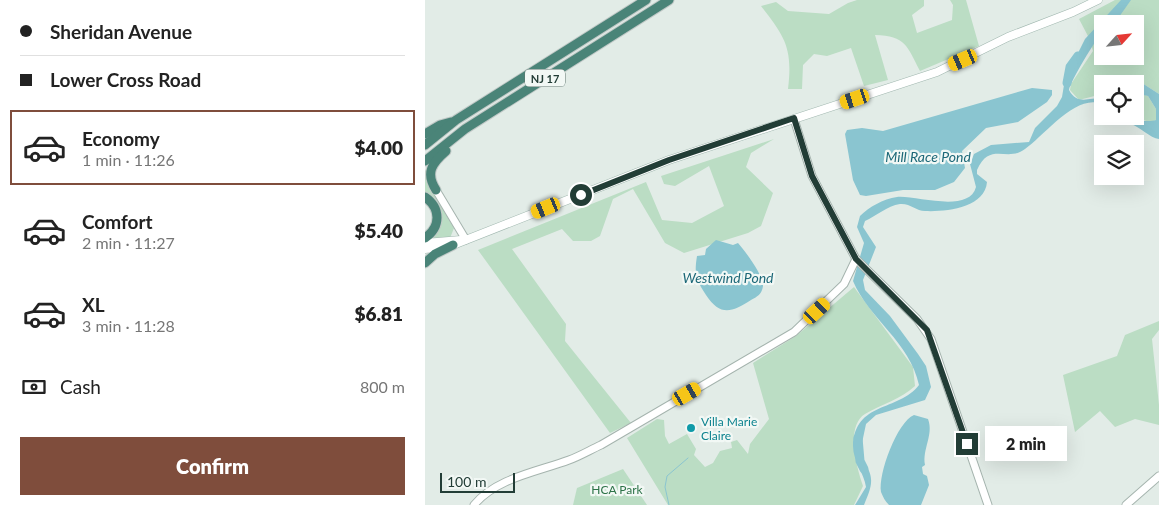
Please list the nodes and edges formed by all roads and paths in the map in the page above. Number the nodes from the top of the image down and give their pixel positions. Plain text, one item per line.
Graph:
1 (646, 0) edge
2 (669, 0) edge
3 (1098, 0) edge
4 (794, 118) junction
5 (481, 119) junction
6 (456, 120) junction
7 (425, 134) edge
8 (425, 145) edge
9 (425, 161) edge
10 (436, 190) joint
11 (425, 198) edge
12 (425, 238) edge
13 (466, 240) junction
14 (425, 243) edge
15 (453, 245) junction
16 (425, 249) edge
17 (857, 260) junction
18 (425, 262) edge
19 (1159, 476) edge
20 (474, 505) edge
21 (988, 505) edge
22 (1126, 505) edge

1 - 6 highway, NJ 17
2 - 5 highway, NJ 17
3 - 4 main road
4 - 13 main road
4 - 17 street
5 - 9 highway, NJ 17
5 - 10 highway
6 - 7 highway
6 - 8 highway, NJ 17
10 - 13 street
11 - 12 highway
13 - 14 main road
13 - 15 main road
15 - 16 main road
15 - 18 highway
17 - 20 street
17 - 21 street
19 - 22 street

